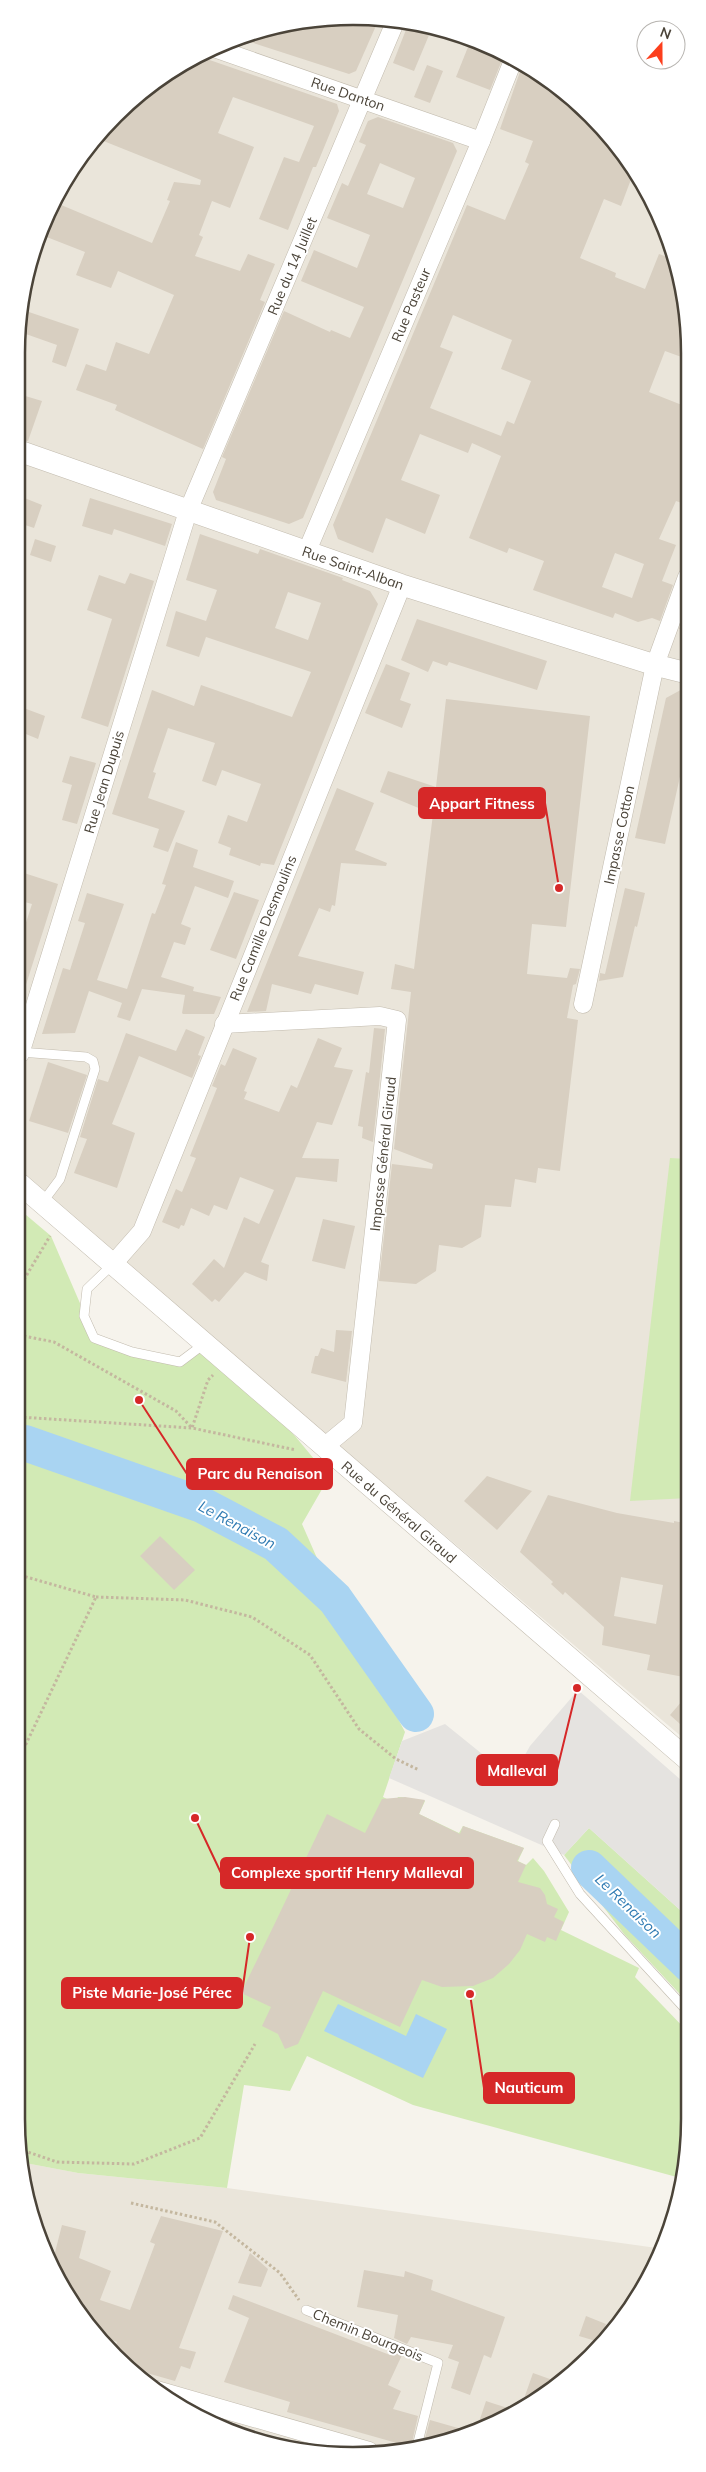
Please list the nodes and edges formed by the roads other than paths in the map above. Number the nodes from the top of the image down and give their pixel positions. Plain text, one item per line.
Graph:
1 (393, 28) edge
2 (224, 51) edge
3 (511, 66) edge
4 (364, 99) junction
5 (482, 141) junction
6 (25, 453) edge
7 (188, 511) junction
8 (306, 551) junction
9 (402, 585) junction
10 (681, 594) edge
11 (655, 666) junction
12 (681, 672) edge
13 (583, 1004) dead end
14 (224, 1024) junction
15 (25, 1037) edge
16 (25, 1053) edge
17 (25, 1189) edge
18 (42, 1204) junction
19 (113, 1264) junction
20 (205, 1344) junction
21 (324, 1447) junction
22 (681, 1754) edge
23 (555, 1824) dead end
24 (681, 2004) edge
25 (306, 2310) road end
26 (178, 2396) edge
27 (418, 2441) edge
28 (355, 2447) edge

1 - 4 street, Rue du 14 Juillet
2 - 4 street, Rue Danton
3 - 5 street, Rue Pasteur
4 - 5 street, Rue Danton
4 - 7 street, Rue du 14 Juillet
5 - 8 street, Rue Pasteur
6 - 7 street, Rue Saint-Alban
7 - 8 street, Rue Saint-Alban
7 - 15 street, Rue Jean Dupuis
8 - 9 street, Rue Saint-Alban
9 - 11 street, Rue Saint-Alban
9 - 14 street, Rue Camille Desmoulins
10 - 11 street, Impasse Cotton
11 - 12 street, Rue Saint-Alban
11 - 13 street, Impasse Cotton
14 - 19 street, Rue Camille Desmoulins
14 - 21 street, Impasse Général Giraud
16 - 18 lane
17 - 18 street, Rue du Général Giraud
18 - 19 street, Rue du Général Giraud
19 - 20 street, Rue du Général Giraud
19 - 20 lane
20 - 21 street, Rue du Général Giraud
21 - 22 street, Rue du Général Giraud
23 - 24 lane
25 - 27 lane, Chemin Bourgeois
26 - 28 street

